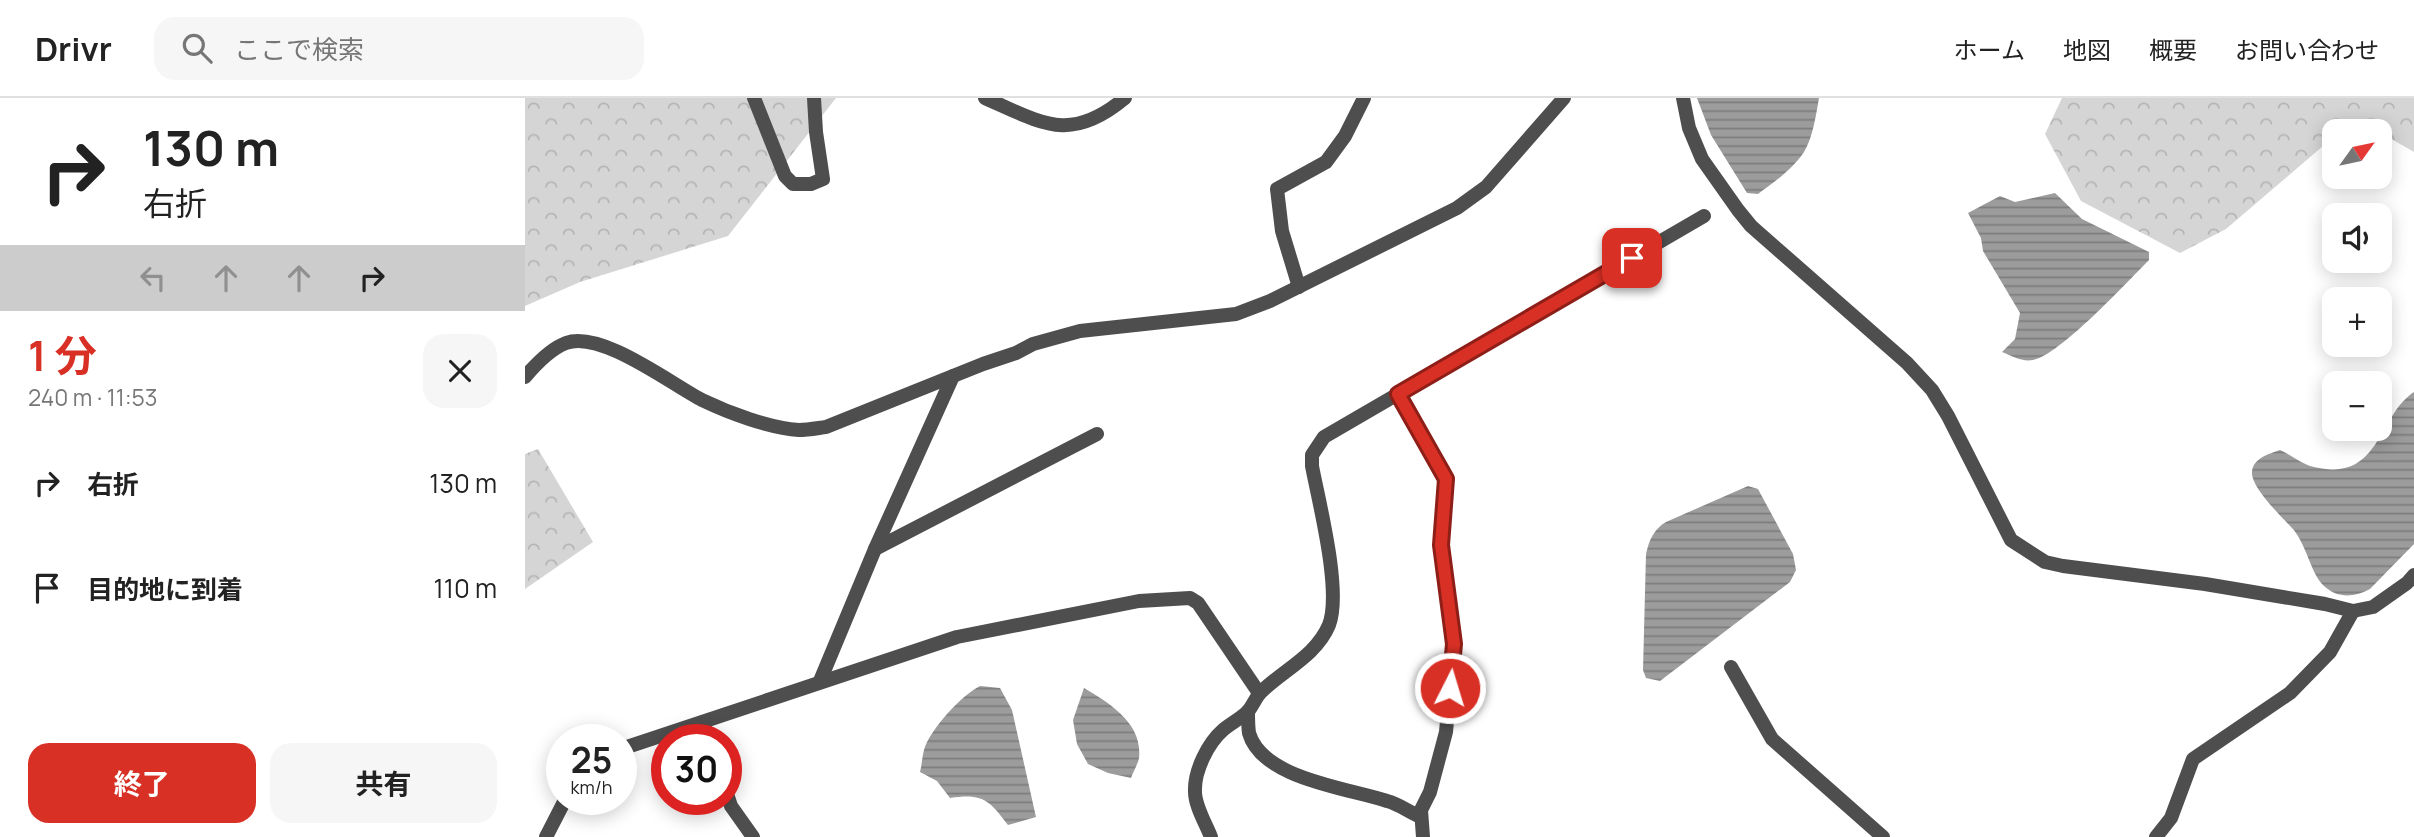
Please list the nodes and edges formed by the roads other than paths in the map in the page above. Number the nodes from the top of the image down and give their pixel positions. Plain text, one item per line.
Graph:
1 (754, 98) edge
2 (814, 98) edge
3 (985, 98) edge
4 (1125, 98) edge
5 (1364, 98) edge
6 (1564, 98) edge
7 (1683, 98) edge
8 (1704, 216) dead end
9 (1299, 288) junction
10 (953, 376) junction
11 (525, 377) edge
12 (1398, 394) junction
13 (1097, 434) dead end
14 (875, 549) junction
15 (2414, 575) edge
16 (2353, 611) junction
17 (1731, 667) dead end
18 (820, 681) junction
19 (1259, 693) junction
20 (1248, 711) junction
21 (703, 722) joint
22 (637, 744) edge
23 (557, 815) edge
24 (737, 815) edge
25 (1422, 817) junction
26 (546, 837) edge
27 (753, 837) edge
28 (1211, 837) edge
29 (1423, 837) edge
30 (1883, 837) edge
31 (2156, 837) edge

1 - 2 street
3 - 4 street
5 - 9 street
6 - 9 street
7 - 16 street
8 - 12 street
9 - 10 street
10 - 11 street
10 - 14 street
12 - 19 street
12 - 25 street
13 - 14 street
14 - 18 street
15 - 16 street
16 - 31 street
17 - 30 street
18 - 19 street
18 - 21 street
19 - 20 street
20 - 25 street
20 - 28 street
21 - 22 street
23 - 26 street
24 - 27 street
25 - 29 street

